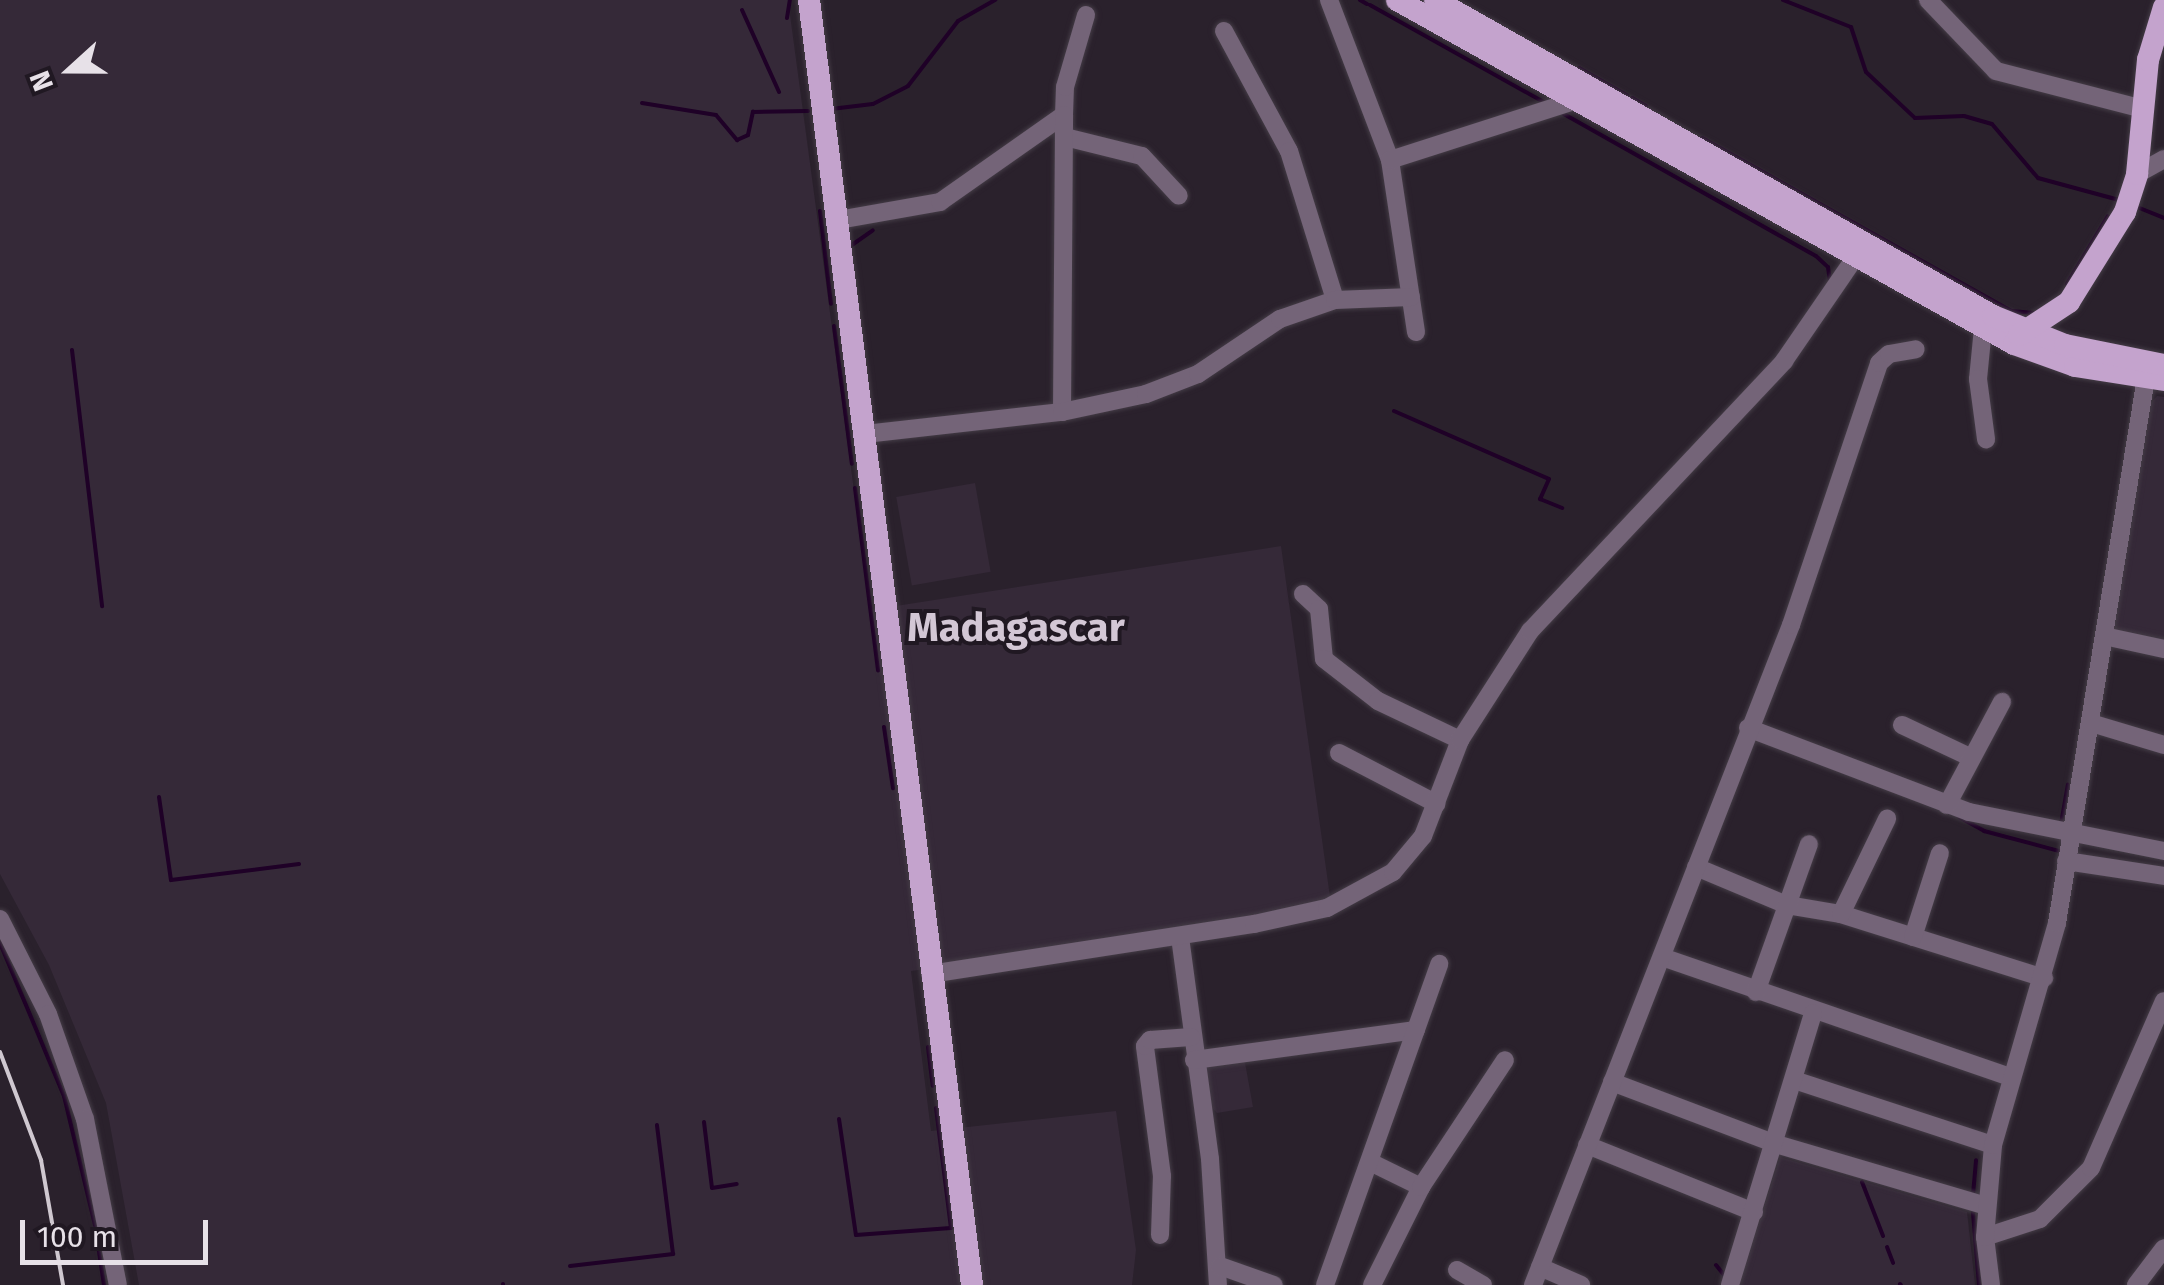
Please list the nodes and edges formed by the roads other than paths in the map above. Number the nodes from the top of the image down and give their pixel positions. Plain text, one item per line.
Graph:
1 (809, 0) edge
2 (1329, 0) edge
3 (1397, 0) edge
4 (1435, 0) edge
5 (1928, 0) edge
6 (2164, 7) edge
7 (1086, 15) dead end
8 (1224, 30) dead end
9 (1577, 100) junction
10 (2143, 109) junction
11 (1064, 115) junction
12 (1064, 137) junction
13 (2164, 159) edge
14 (1390, 160) junction
15 (2131, 193) junction
16 (1180, 196) dead end
17 (838, 220) junction
18 (1861, 249) junction
19 (1411, 298) junction
20 (1335, 300) junction
21 (2069, 302) junction
22 (1982, 328) junction
23 (1416, 332) dead end
24 (2018, 337) junction
25 (1916, 348) dead end
26 (2062, 354) junction
27 (2158, 375) edge
28 (1062, 412) junction
29 (864, 434) junction
30 (1986, 439) dead end
31 (1303, 594) dead end
32 (2104, 636) junction
33 (2164, 650) edge
34 (2002, 702) dead end
35 (2090, 723) junction
36 (1902, 725) dead end
37 (1748, 728) junction
38 (1460, 740) junction
39 (2164, 745) edge
40 (1338, 753) dead end
41 (1972, 758) junction
42 (1437, 804) junction
43 (1947, 805) junction
44 (1887, 819) dead end
45 (1810, 844) dead end
46 (2068, 848) junction
47 (2164, 851) edge
48 (1940, 854) dead end
49 (1696, 867) junction
50 (2164, 876) edge
51 (1787, 905) junction
52 (1841, 914) junction
53 (0, 919) edge
54 (1180, 937) junction
55 (1912, 937) junction
56 (1662, 957) junction
57 (1439, 964) dead end
58 (930, 974) junction
59 (2044, 978) junction
60 (1756, 992) junction
61 (2164, 1001) edge
62 (1813, 1014) junction
63 (1416, 1030) junction
64 (1192, 1037) junction
65 (2158, 1037) edge
66 (1194, 1060) junction
67 (1505, 1060) dead end
68 (2011, 1077) junction
69 (1794, 1080) junction
70 (1612, 1082) junction
71 (1776, 1144) junction
72 (1588, 1145) junction
73 (1993, 1145) junction
74 (1370, 1162) junction
75 (1421, 1187) junction
76 (1986, 1206) junction
77 (1754, 1212) junction
78 (1160, 1235) dead end
79 (1985, 1237) junction
80 (2164, 1248) edge
81 (1456, 1270) dead end
82 (1219, 1275) edge
83 (1536, 1276) edge
84 (118, 1285) edge
85 (972, 1285) edge
86 (1274, 1285) edge
87 (1325, 1285) edge
88 (1372, 1285) edge
89 (1483, 1285) edge
90 (1581, 1285) edge
91 (1730, 1285) edge
92 (1991, 1285) edge
93 (2136, 1285) edge

1 - 17 main road
2 - 14 street
3 - 9 main road
4 - 18 main road
5 - 10 street
6 - 10 main road
7 - 11 street
8 - 20 street
9 - 14 street
9 - 18 main road
10 - 15 main road
11 - 12 street
11 - 17 street
12 - 16 street
12 - 28 street
13 - 15 street
14 - 19 street
15 - 21 main road
17 - 29 main road
18 - 22 main road
18 - 24 main road
18 - 38 street
19 - 20 street
19 - 23 street
20 - 28 street
21 - 24 main road
21 - 26 main road
22 - 24 main road
22 - 30 street
24 - 26 main road
25 - 37 street
26 - 27 main road
27 - 32 street
28 - 29 street
29 - 58 main road
31 - 38 street
32 - 33 street
32 - 35 street
34 - 41 street
35 - 39 street
35 - 46 street
36 - 41 street
37 - 43 street
37 - 49 street
38 - 42 street
40 - 42 street
41 - 43 street
42 - 54 street
43 - 46 street
44 - 52 street
45 - 51 street
46 - 47 street
46 - 50 street
46 - 59 street
48 - 55 street
49 - 51 street
49 - 56 street
51 - 52 street
51 - 60 street
52 - 55 street
53 - 84 street
54 - 58 street
54 - 64 street
55 - 59 street
56 - 60 street
56 - 70 street
57 - 63 street
58 - 85 main road
59 - 68 street
60 - 62 street
61 - 65 street
62 - 68 street
62 - 69 street
63 - 66 street
63 - 74 street
64 - 66 street
64 - 78 street
65 - 79 street
66 - 82 street
67 - 75 street
68 - 73 street
69 - 71 street
69 - 73 street
70 - 71 street
70 - 72 street
71 - 76 street
71 - 77 street
72 - 77 street
72 - 83 street
73 - 76 street
74 - 75 street
74 - 87 street
75 - 88 street
76 - 79 street
77 - 91 street
79 - 92 street
80 - 93 street
81 - 89 street
82 - 86 street
83 - 90 street

